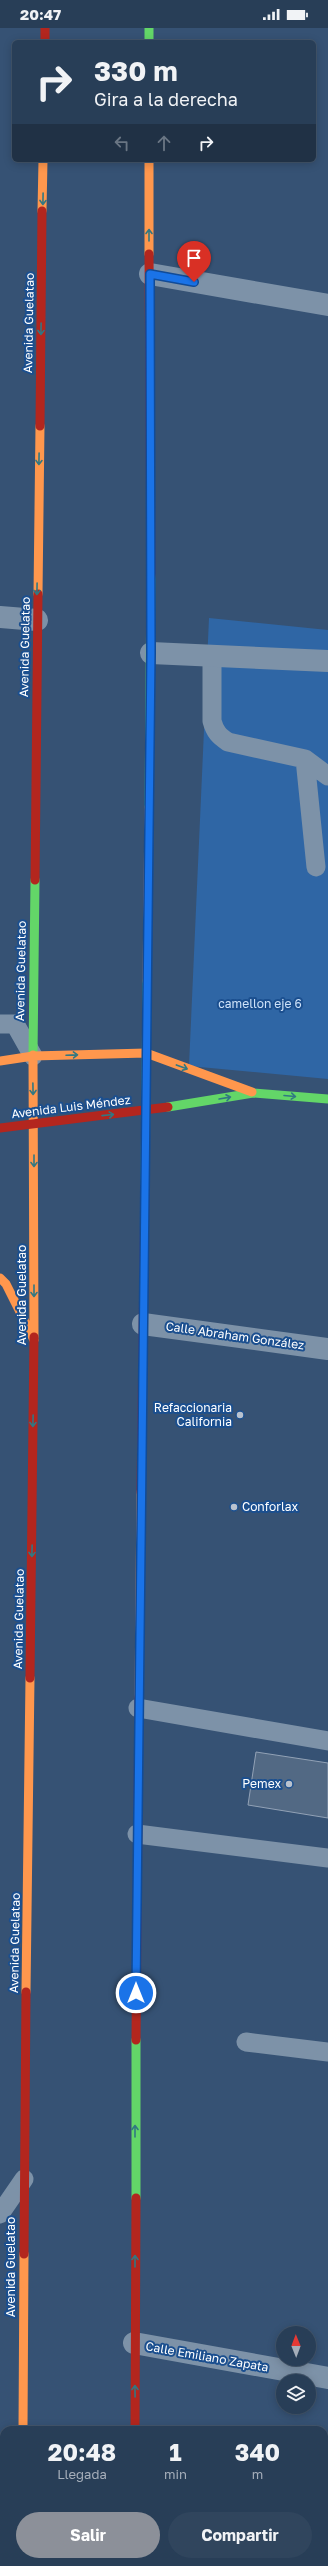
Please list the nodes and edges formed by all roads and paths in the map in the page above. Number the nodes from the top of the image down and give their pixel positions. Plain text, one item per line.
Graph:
1 (45, 28) edge
2 (149, 28) edge
3 (45, 40) edge
4 (149, 40) edge
5 (43, 162) edge
6 (149, 162) edge
7 (150, 274) junction
8 (328, 305) edge
9 (0, 617) edge
10 (37, 620) junction
11 (151, 653) junction
12 (212, 656) junction
13 (328, 661) edge
14 (305, 760) junction
15 (328, 776) edge
16 (316, 867) dead end
17 (0, 1024) edge
18 (146, 1053) junction
19 (33, 1056) junction
20 (0, 1061) edge
21 (253, 1093) junction
22 (328, 1100) edge
23 (145, 1111) junction
24 (34, 1122) junction
25 (0, 1128) edge
26 (0, 1278) edge
27 (143, 1324) junction
28 (34, 1340) junction
29 (328, 1349) edge
30 (138, 1708) junction
31 (328, 1741) edge
32 (137, 1834) junction
33 (328, 1858) edge
34 (246, 2042) dead end
35 (328, 2052) edge
36 (24, 2179) junction
37 (0, 2214) edge
38 (134, 2343) junction
39 (328, 2378) edge
40 (23, 2426) edge
41 (135, 2426) edge

1 - 3 main road
2 - 4 main road
5 -> 10 main road, Avenida Guelatao
7 -> 6 main road
7 - 8 street
7 - 11 main road
9 - 10 street
10 - 19 main road, Avenida Guelatao
11 - 12 street
11 - 18 main road
12 - 13 street
12 - 14 lane
14 - 15 lane
14 - 16 lane
17 - 19 lane
19 -> 18 main road
18 -> 21 main road
18 - 23 main road
19 - 20 main road
19 -> 24 main road, Avenida Guelatao
21 -> 22 main road
23 -> 21 main road, Avenida Luis Méndez
24 -> 23 main road, Avenida Luis Méndez
23 - 27 main road
24 - 25 main road, Avenida Luis Méndez
24 -> 28 main road, Avenida Guelatao
26 - 28 main road
27 - 29 street, Calle Abraham González
27 - 30 main road
28 -> 36 main road, Avenida Guelatao
30 - 31 lane
30 - 32 main road
32 - 33 lane
38 -> 32 main road
34 - 35 lane
36 - 37 lane
36 - 40 main road, Avenida Guelatao
38 - 39 street, Calle Emiliano Zapata
41 -> 38 main road

